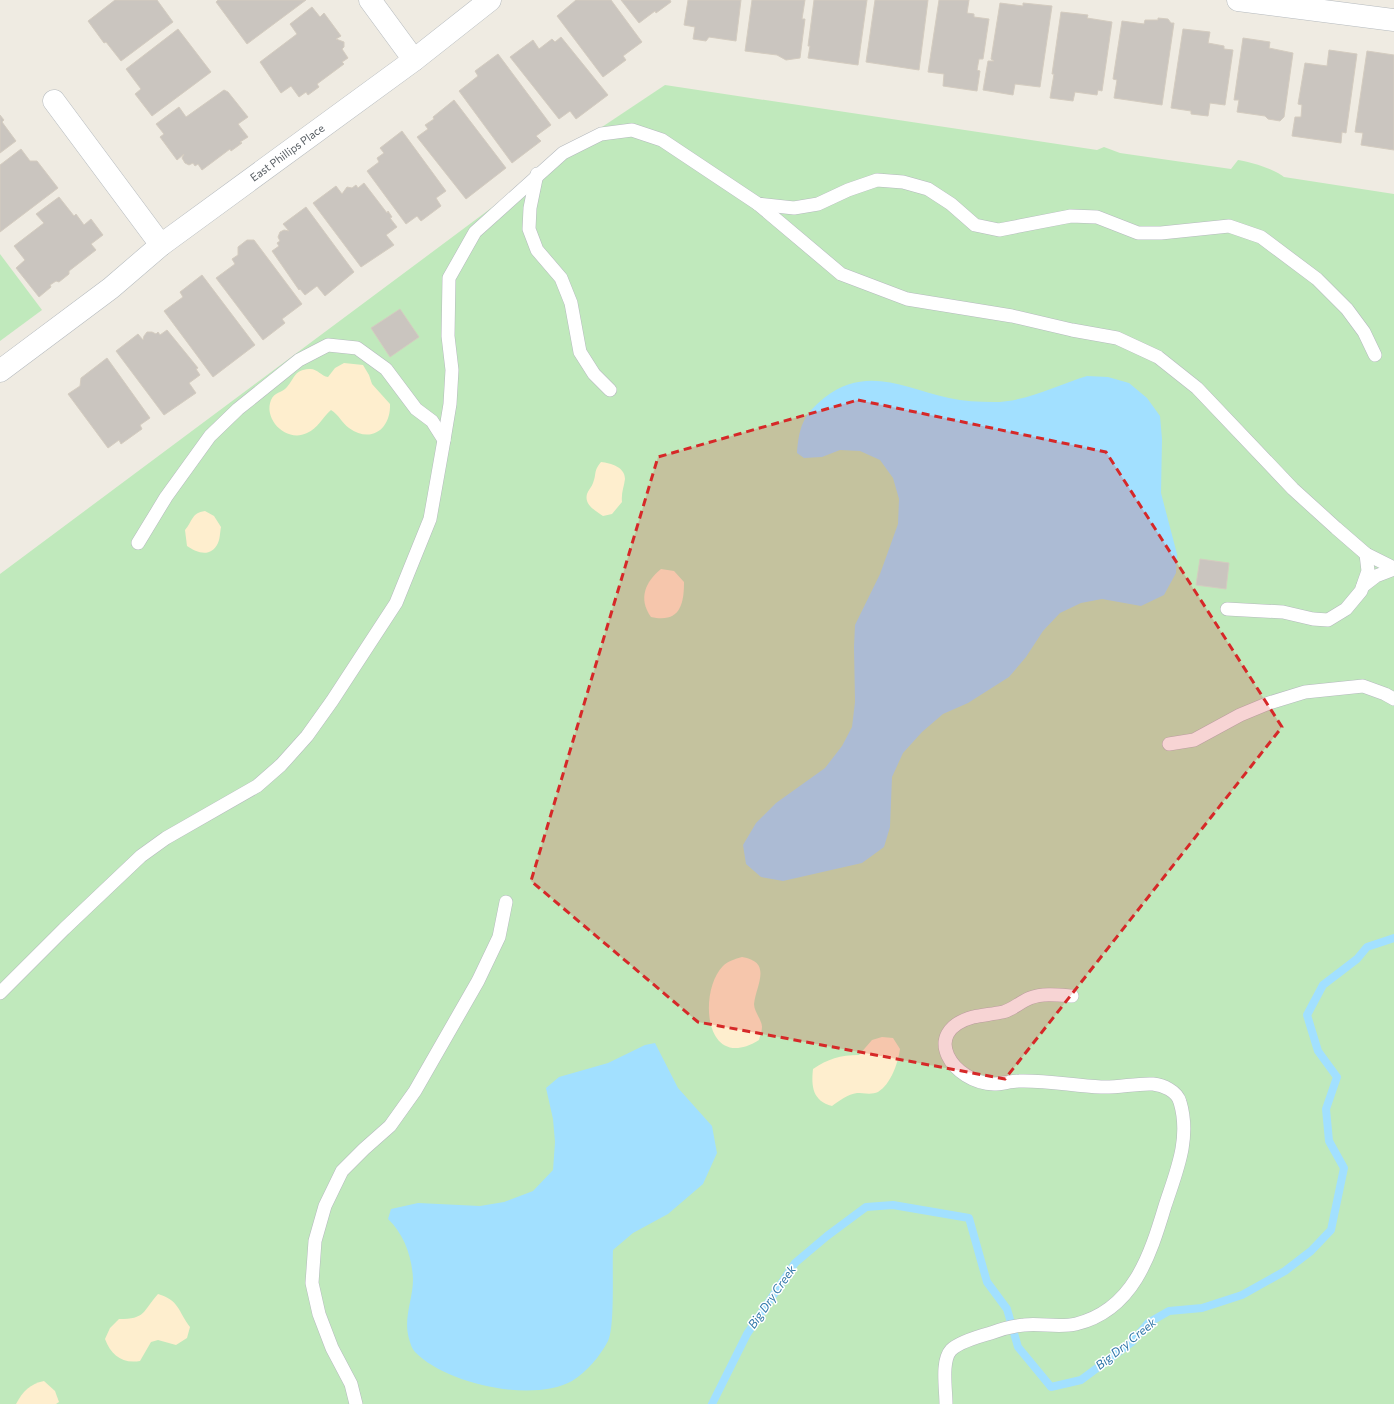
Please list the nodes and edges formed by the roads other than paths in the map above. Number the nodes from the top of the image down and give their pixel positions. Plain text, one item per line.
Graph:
1 (370, 0) edge
2 (490, 0) edge
3 (1238, 0) edge
4 (1394, 20) edge
5 (414, 60) junction
6 (54, 101) dead end
7 (537, 174) junction
8 (758, 204) junction
9 (161, 245) junction
10 (1375, 355) dead end
11 (0, 371) edge
12 (610, 390) dead end
13 (444, 440) junction
14 (138, 543) dead end
15 (1366, 554) junction
16 (1394, 569) edge
17 (1362, 586) junction
18 (1227, 608) dead end
19 (1394, 699) edge
20 (1170, 744) dead end
21 (506, 902) dead end
22 (0, 993) edge
23 (1072, 996) dead end
24 (356, 1404) edge
25 (946, 1404) edge

1 - 5 street
2 - 5 street, East Phillips Place
3 - 4 street
5 - 9 street, East Phillips Place
6 - 9 street
7 - 8 lane
7 - 12 lane
7 - 13 lane
8 - 10 lane
8 - 15 lane
9 - 11 street, East Phillips Place
13 - 14 lane
13 - 22 lane
15 - 16 lane
15 - 17 lane
16 - 17 lane
17 - 18 lane
19 - 20 lane
21 - 24 lane
23 - 25 lane

